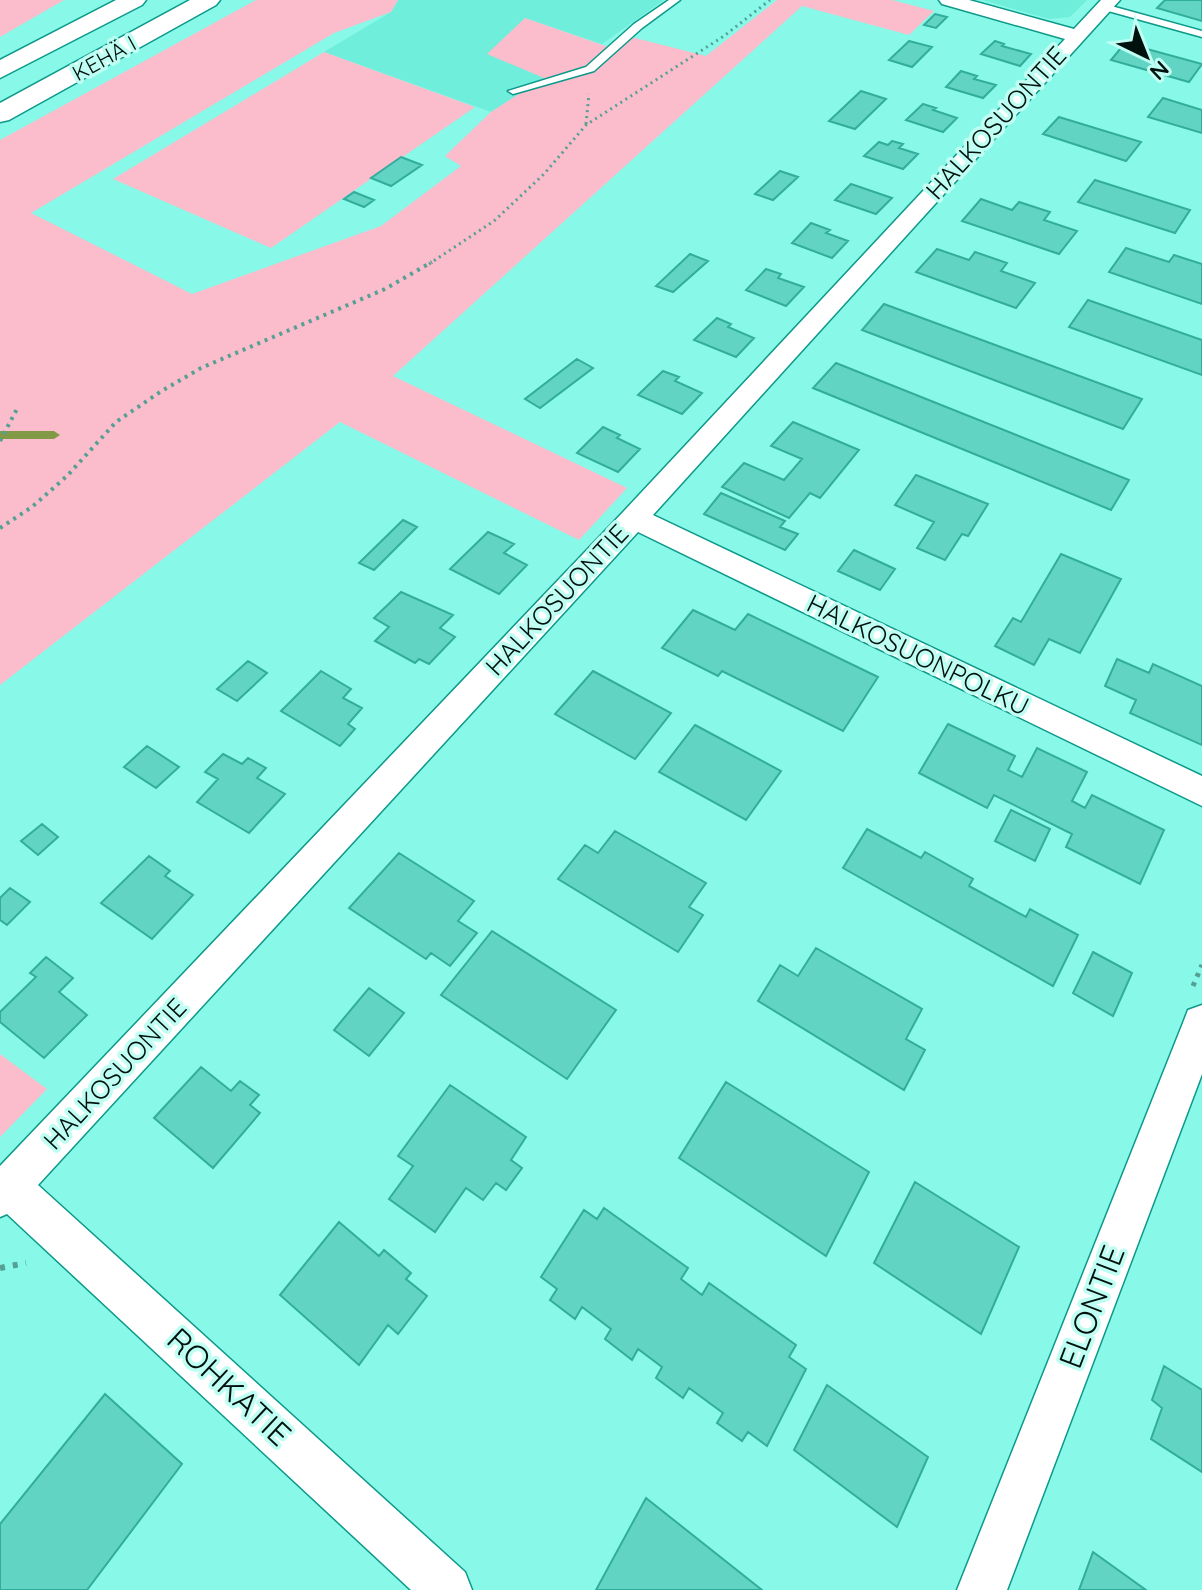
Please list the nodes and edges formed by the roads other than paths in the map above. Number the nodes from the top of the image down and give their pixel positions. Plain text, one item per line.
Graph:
1 (134, 0) edge
2 (208, 0) edge
3 (235, 0) edge
4 (675, 0) edge
5 (948, 0) edge
6 (1108, 4) edge
7 (24, 31) dead end
8 (1202, 34) edge
9 (1077, 36) junction
10 (0, 45) edge
11 (85, 68) junction
12 (0, 70) edge
13 (513, 91) dead end
14 (0, 114) edge
15 (634, 518) junction
16 (1202, 792) edge
17 (1202, 1023) edge
18 (4, 1192) edge
19 (447, 1590) edge
20 (982, 1590) edge

1 - 12 highway, KEHÄ I
2 - 11 highway, KEHÄ I
3 - 11 highway
4 - 13 lane
5 - 9 street
6 - 8 lane
6 - 9 street, HALKOSUONTIE
7 - 10 highway
9 - 15 street, HALKOSUONTIE
11 - 14 highway, KEHÄ I
15 - 16 street, HALKOSUONPOLKU
15 - 18 street, HALKOSUONTIE
17 - 20 street, ELONTIE
18 - 19 street, ROHKATIE

